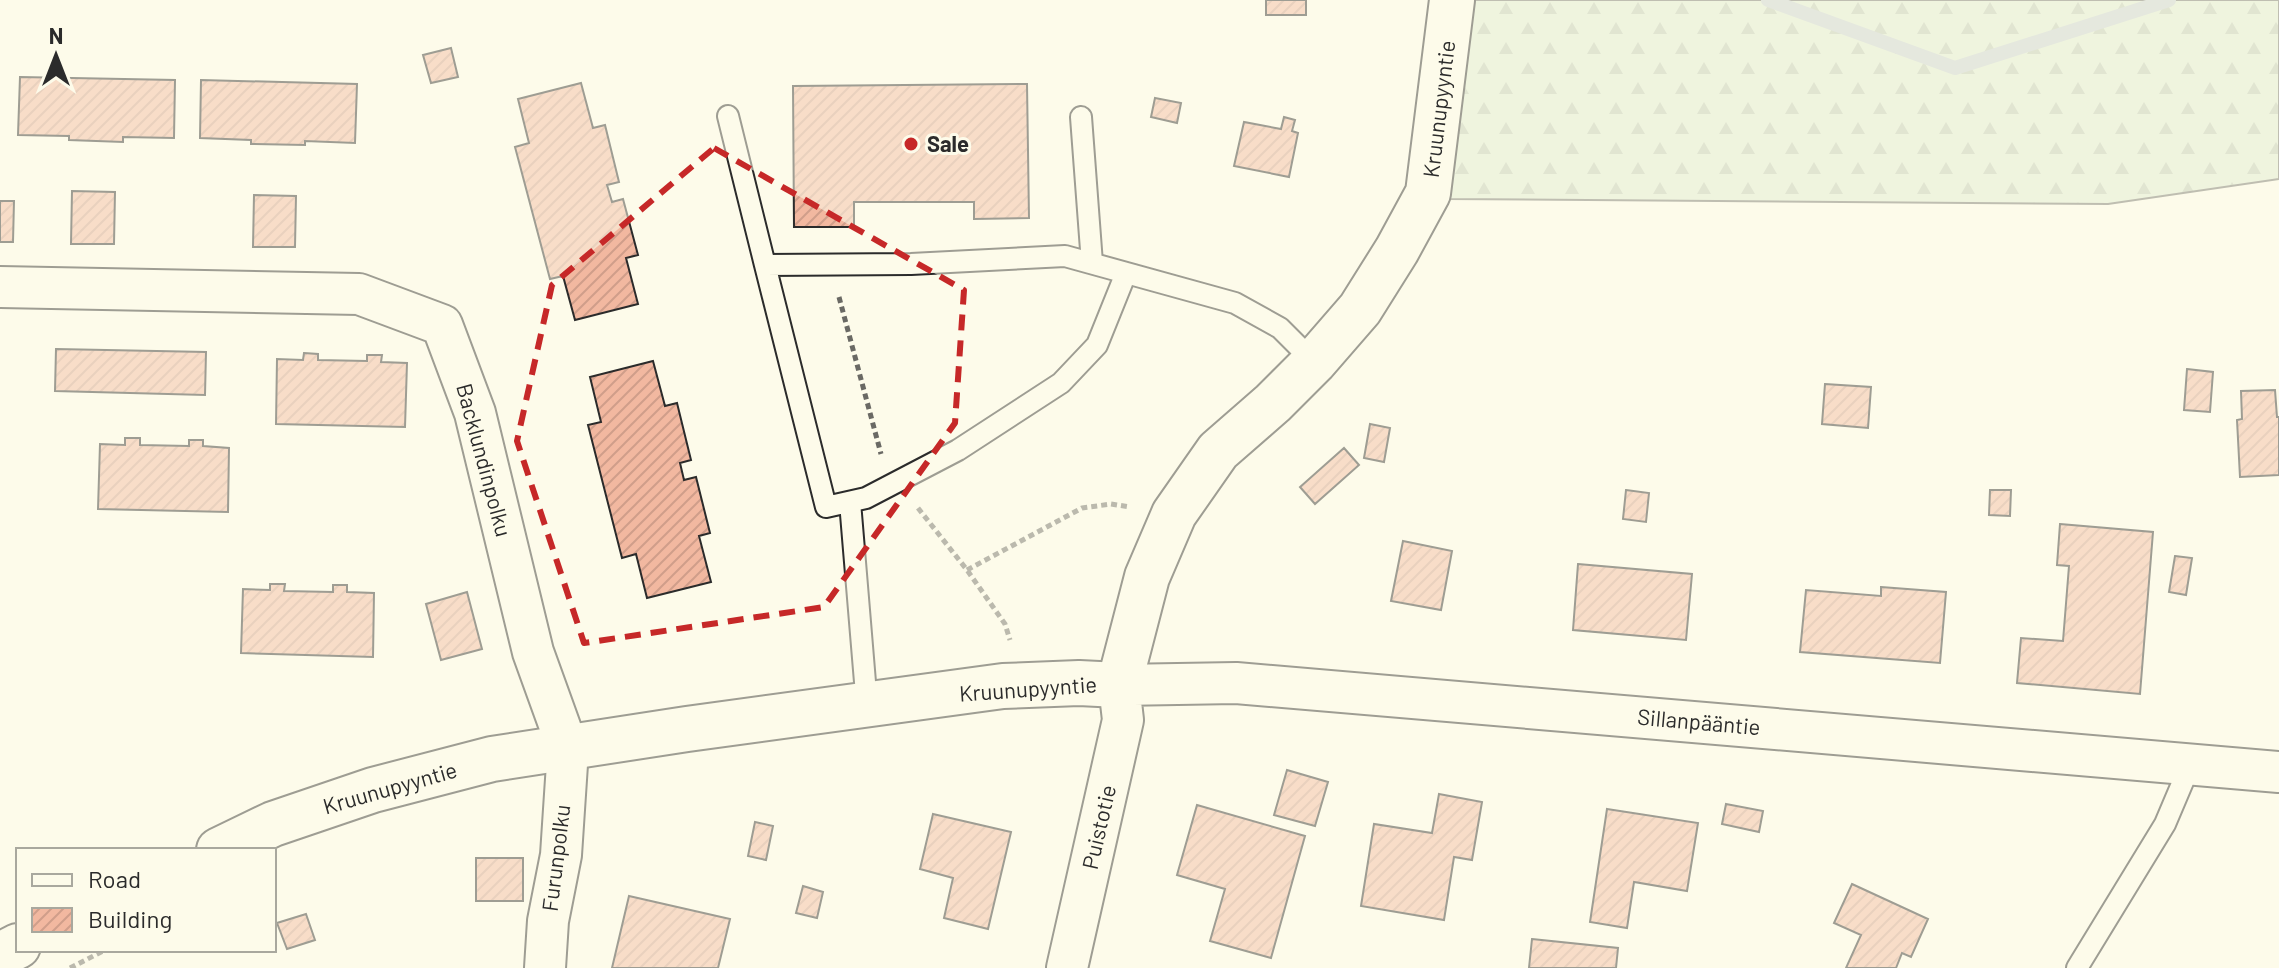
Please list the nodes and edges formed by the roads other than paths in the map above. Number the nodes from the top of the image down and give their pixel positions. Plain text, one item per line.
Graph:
1 (1452, 0) edge
2 (728, 116) dead end
3 (1081, 117) dead end
4 (1092, 263) junction
5 (765, 265) junction
6 (1126, 273) junction
7 (0, 287) edge
8 (1314, 362) junction
9 (850, 502) junction
10 (1119, 685) junction
11 (867, 706) junction
12 (568, 749) junction
13 (2190, 765) junction
14 (2279, 772) edge
15 (223, 848) edge
16 (545, 968) edge
17 (1067, 968) edge
18 (2077, 968) edge

1 - 8 street, Kruunupyyntie
2 - 5 lane
3 - 4 lane
4 - 5 lane
4 - 6 lane
5 - 9 lane
6 - 8 lane
6 - 9 lane
7 - 12 street, Backlundinpolku
8 - 10 street, Kruunupyyntie
9 - 11 lane
10 - 11 street, Kruunupyyntie
10 - 13 street, Sillanpääntie
10 - 17 street, Puistotie
11 - 12 street, Kruunupyyntie
12 - 15 street, Kruunupyyntie
12 - 16 street, Furunpolku
13 - 14 street, Sillanpääntie
13 - 18 lane

